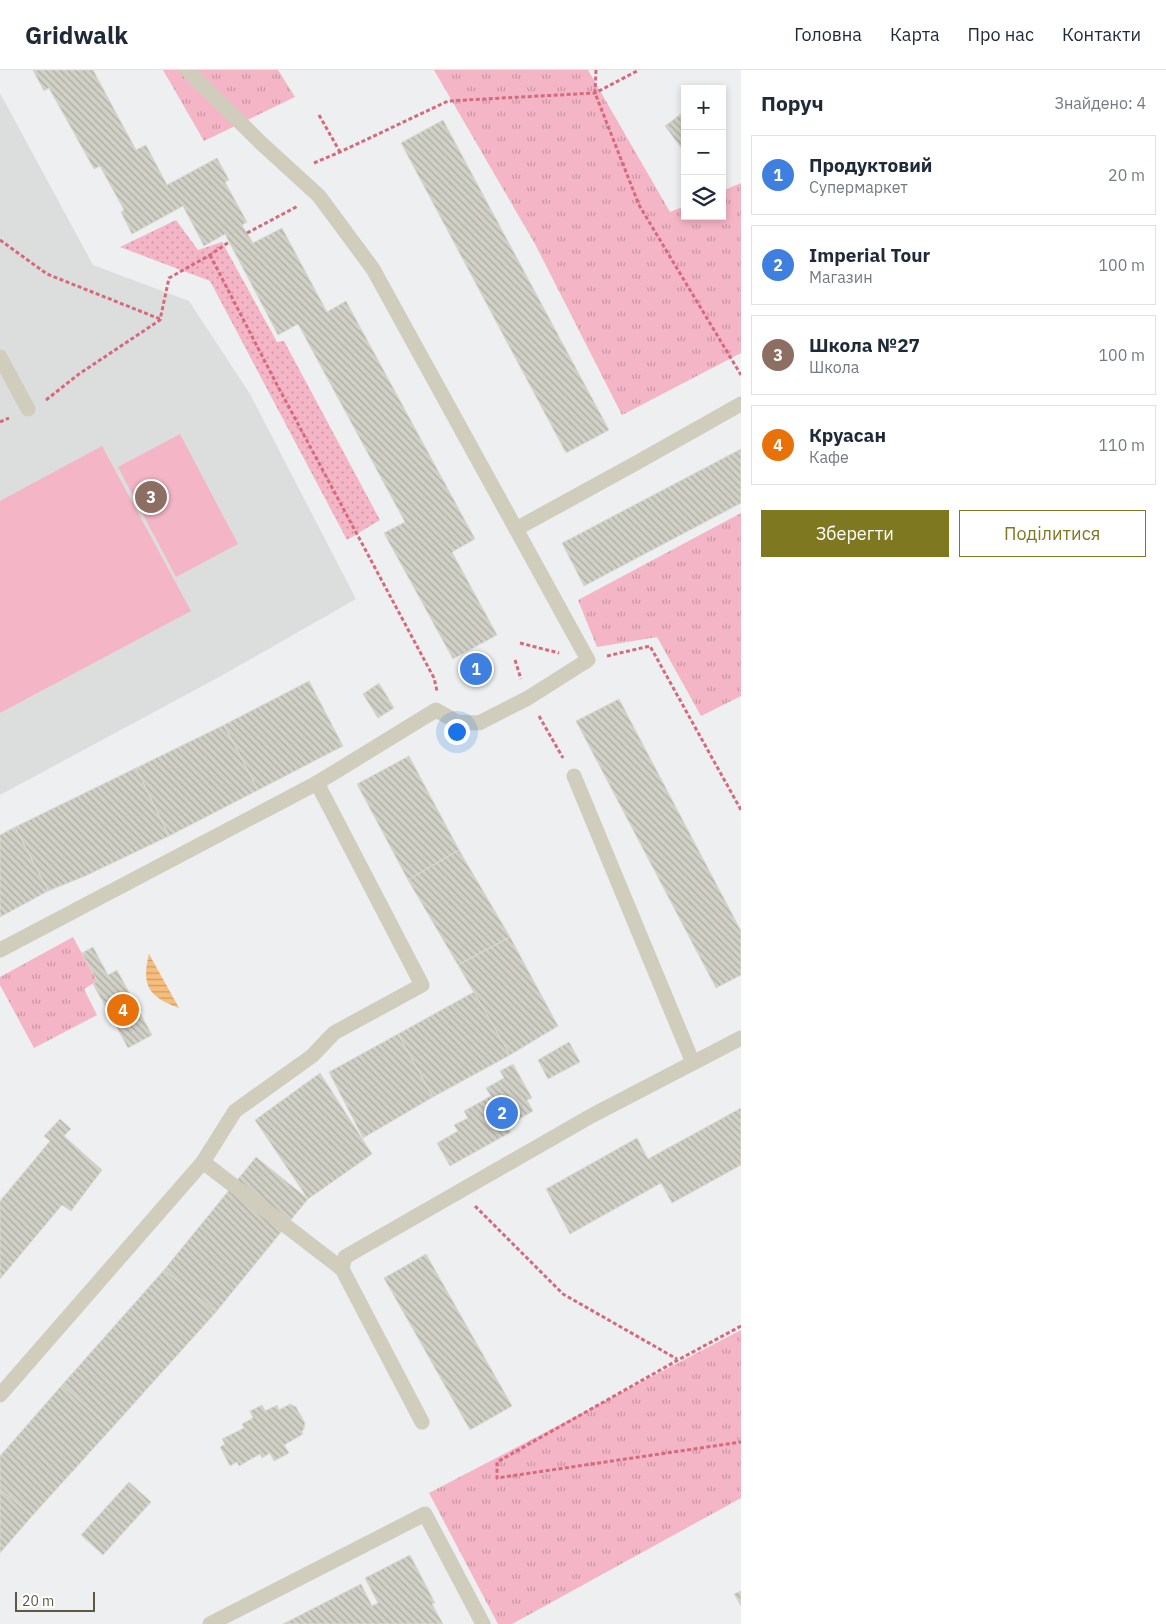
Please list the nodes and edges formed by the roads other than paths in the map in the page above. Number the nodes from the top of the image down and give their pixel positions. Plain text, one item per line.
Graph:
1 (187, 70) edge
2 (0, 357) edge
3 (741, 404) edge
4 (28, 409) road end
5 (516, 529) junction
6 (574, 776) road end
7 (317, 783) junction
8 (0, 950) edge
9 (741, 1038) edge
10 (693, 1063) junction
11 (203, 1162) junction
12 (342, 1269) junction
13 (0, 1395) edge
14 (422, 1422) dead end
15 (210, 1624) edge
16 (483, 1624) edge

1 - 5 lane
2 - 4 lane
3 - 5 lane
5 - 7 lane
6 - 10 lane
7 - 8 lane
7 - 11 lane
9 - 10 lane
10 - 12 lane
11 - 12 lane
11 - 13 lane
12 - 14 lane
15 - 16 lane

